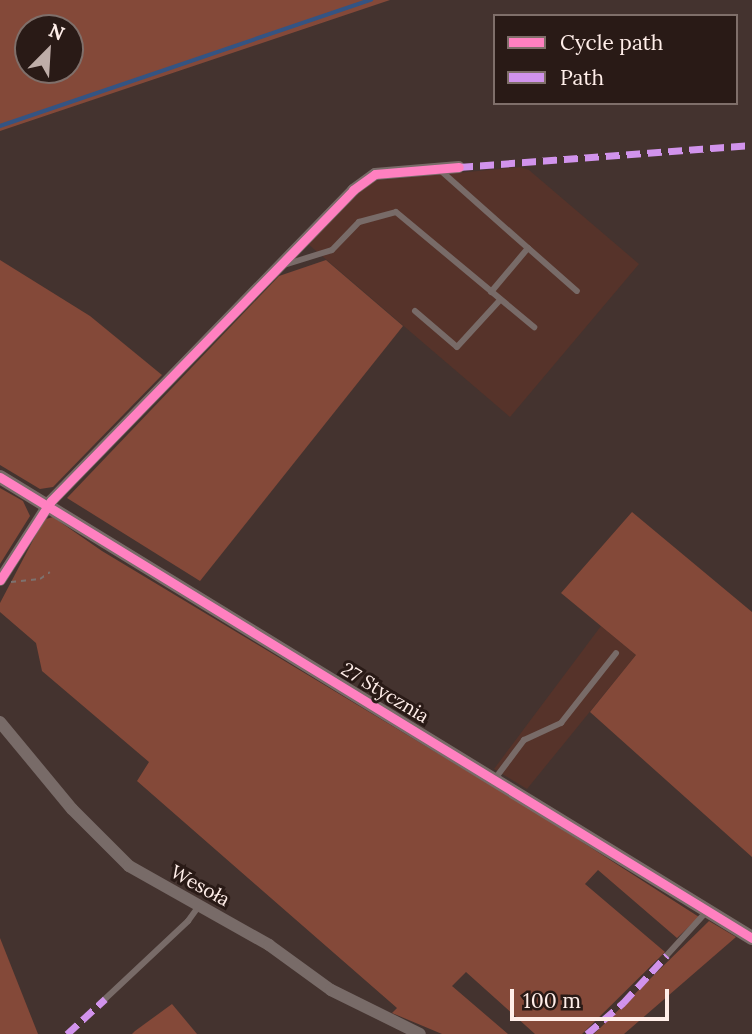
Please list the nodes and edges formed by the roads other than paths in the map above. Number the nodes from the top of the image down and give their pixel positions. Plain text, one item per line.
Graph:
1 (459, 167) dead end
2 (439, 169) junction
3 (528, 248) junction
4 (282, 266) junction
5 (577, 291) dead end
6 (491, 292) junction
7 (500, 300) junction
8 (415, 311) dead end
9 (534, 327) dead end
10 (0, 477) edge
11 (48, 506) junction
12 (0, 580) edge
13 (616, 653) dead end
14 (0, 722) edge
15 (494, 780) junction
16 (198, 907) junction
17 (707, 911) junction
18 (752, 938) edge
19 (667, 955) dead end
20 (105, 999) dead end
21 (420, 1034) edge

1 - 2 street
2 - 3 lane
2 - 4 street
3 - 5 lane
3 - 6 lane
4 - 6 lane
4 - 11 street
6 - 7 lane
7 - 8 lane
7 - 9 lane
10 - 11 street, 27 Stycznia
11 - 12 street
11 - 15 street, 27 Stycznia
13 - 15 lane
14 - 16 street, Wesoła
15 - 17 street, 27 Stycznia
16 - 20 lane
16 - 21 street, Wesoła
17 - 18 street, 27 Stycznia
17 - 19 lane

